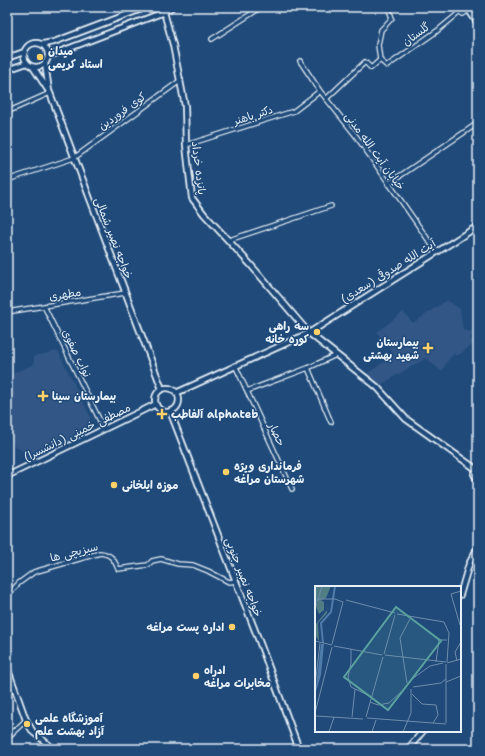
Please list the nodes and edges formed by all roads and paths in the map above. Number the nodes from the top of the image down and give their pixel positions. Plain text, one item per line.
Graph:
1 (147, 7) edge
2 (172, 7) edge
3 (255, 7) edge
4 (388, 7) edge
5 (471, 8) edge
6 (164, 12) junction
7 (478, 24) edge
8 (212, 39) dead end
9 (43, 44) junction
10 (24, 52) junction
11 (48, 56) junction
12 (7, 58) edge
13 (380, 60) junction
14 (300, 61) dead end
15 (27, 63) junction
16 (46, 63) junction
17 (33, 67) junction
18 (7, 70) edge
19 (181, 80) junction
20 (320, 91) junction
21 (50, 93) junction
22 (326, 99) junction
23 (7, 112) edge
24 (478, 123) edge
25 (186, 145) junction
26 (74, 158) junction
27 (7, 180) edge
28 (388, 184) junction
29 (331, 206) dead end
30 (478, 226) edge
31 (229, 240) junction
32 (436, 251) junction
33 (125, 294) junction
34 (44, 306) junction
35 (7, 312) edge
36 (309, 332) junction
37 (336, 355) junction
38 (235, 365) junction
39 (308, 368) junction
40 (162, 389) junction
41 (246, 391) junction
42 (176, 393) junction
43 (156, 404) junction
44 (170, 412) junction
45 (331, 422) dead end
46 (104, 429) junction
47 (477, 469) edge
48 (7, 476) edge
49 (478, 481) edge
50 (292, 489) dead end
51 (478, 547) edge
52 (236, 581) junction
53 (461, 592) edge
54 (7, 596) edge
55 (7, 667) edge
56 (26, 720) junction
57 (422, 732) edge
58 (7, 738) edge
59 (54, 749) edge
60 (295, 749) edge
61 (299, 749) edge
62 (408, 749) edge

1 - 9 street
2 - 6 street
3 - 8 street
4 - 13 street
5 - 7 street
5 - 13 street, گلستان
6 - 11 street
6 - 19 street, پانزده خرداد
9 - 10 street
9 - 11 street
10 - 12 street
10 - 15 street
11 - 16 street
13 - 22 street
14 - 20 street, خیابان آیت الله مدنی
15 - 17 street
15 - 18 street
16 - 17 street
16 - 21 street
17 - 21 street
19 - 25 street, پانزده خرداد
19 - 26 street, کوی فروردین
20 - 22 street, خیابان آیت الله مدنی
20 - 25 street, دکتر باهنر
21 - 23 street
21 - 26 street, خواجه نصیر شمالی
22 - 28 street, خیابان آیت الله مدنی
24 - 28 street
25 - 31 street, پانزده خرداد
26 - 27 street, کوی فروردین
26 - 33 street, خواجه نصیر شمالی
28 - 32 street, خیابان آیت الله مدنی
29 - 31 street
30 - 32 street, آیت الله صدوقی (سعدی)
31 - 36 street, پانزده خرداد
32 - 36 street, آیت الله صدوقی (سعدی)
33 - 34 street, مطهری
33 - 40 street, خواجه نصیر شمالی
34 - 35 street, مطهری
34 - 46 street, نواب صفوی
36 - 37 street, پانزده خرداد
36 - 38 street, آیت الله صدوقی (سعدی)
37 - 39 street
37 - 47 street, پانزده خرداد
38 - 41 street, حصار
38 - 42 street, آیت الله صدوقی (سعدی)
39 - 41 street
39 - 45 street
40 - 42 street
40 - 43 street
41 - 50 street, حصار
42 - 44 street
43 - 44 street
43 - 46 street, مصطفی خمینی (دانشسرا)
44 - 52 street, خواجه نصیر جنوبی
46 - 48 street, مصطفی خمینی (دانشسرا)
47 - 49 street
51 - 53 street
52 - 54 street, سبزیچی ها
52 - 61 street, خواجه نصیر جنوبی
55 - 56 street
56 - 58 street
56 - 59 street
57 - 62 street
60 - 61 street

